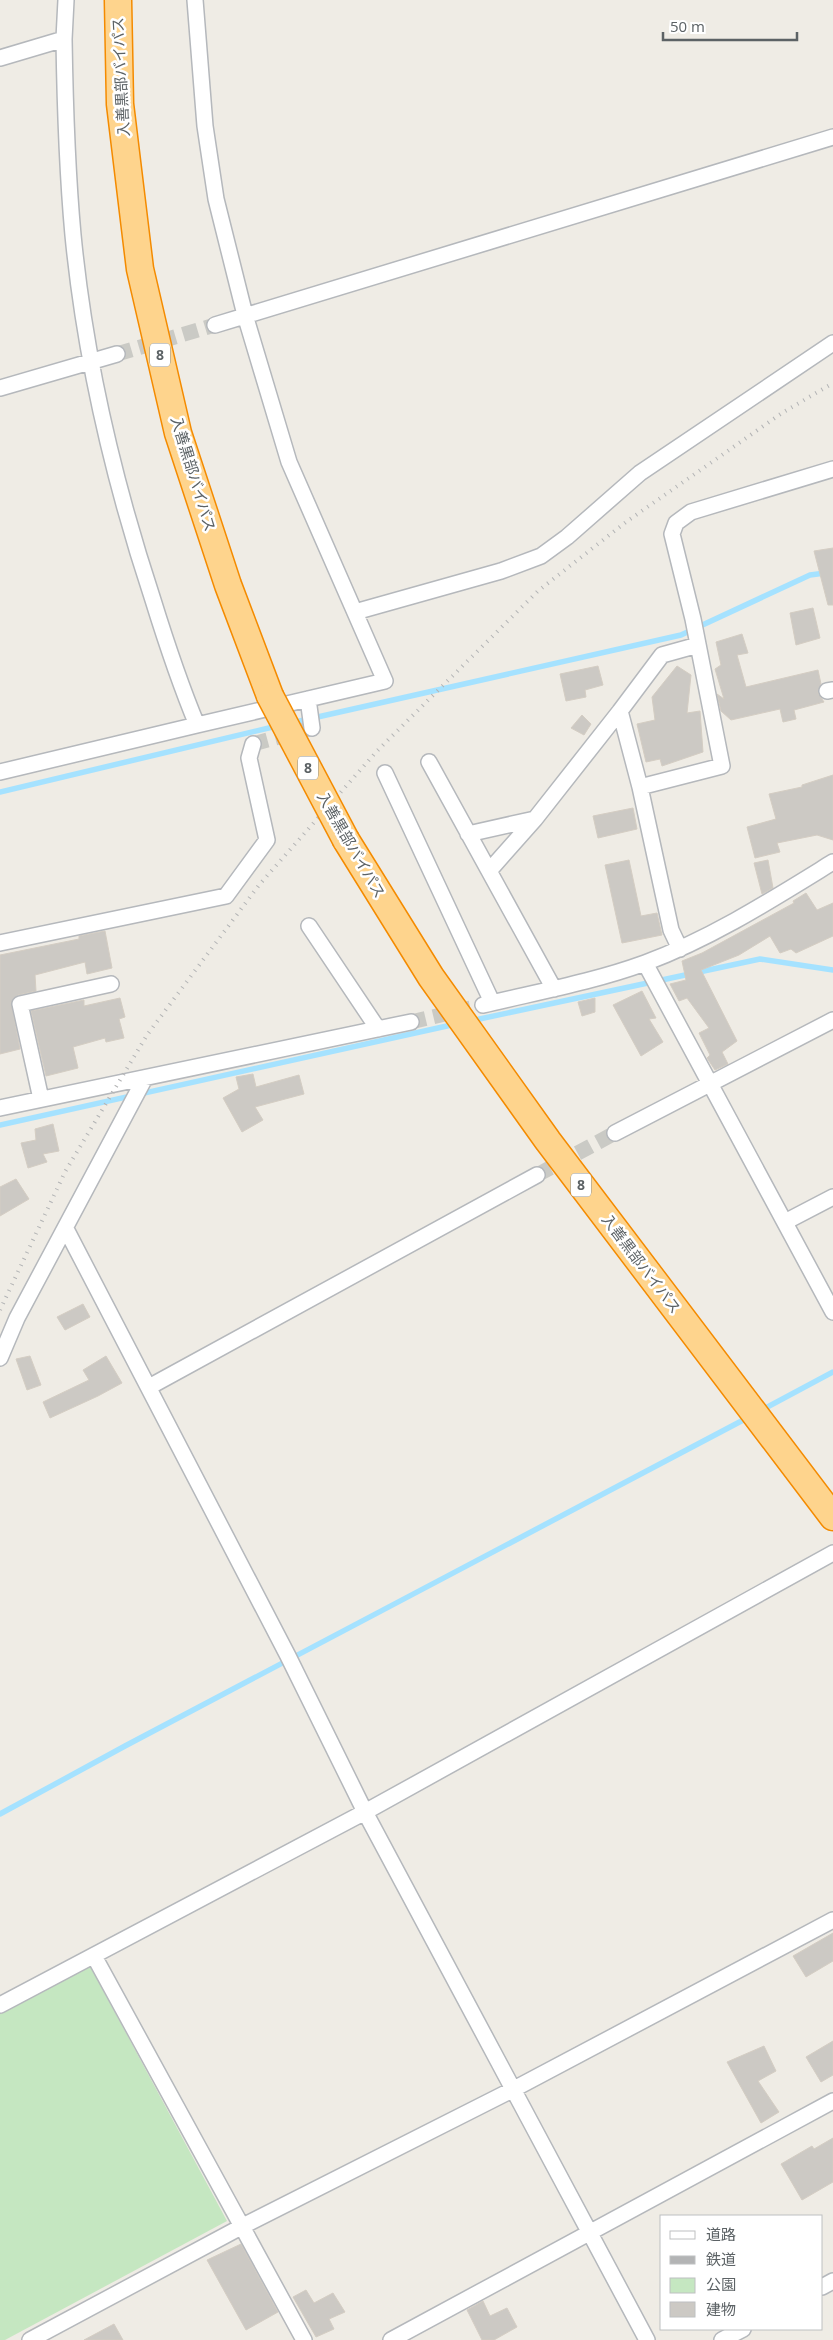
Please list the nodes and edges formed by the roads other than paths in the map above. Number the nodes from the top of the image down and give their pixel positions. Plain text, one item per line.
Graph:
1 (66, 0) edge
2 (118, 0) edge
3 (195, 0) edge
4 (64, 39) junction
5 (0, 58) edge
6 (833, 137) edge
7 (245, 315) junction
8 (215, 325) tunnel mouth
9 (833, 343) edge
10 (117, 354) tunnel mouth
11 (90, 361) junction
12 (0, 388) edge
13 (833, 469) edge
14 (355, 612) junction
15 (698, 645) junction
16 (308, 699) junction
17 (620, 711) junction
18 (197, 725) junction
19 (312, 728) dead end
20 (254, 744) dead end
21 (429, 762) dead end
22 (0, 772) edge
23 (385, 773) dead end
24 (640, 787) junction
25 (535, 819) junction
26 (468, 834) junction
27 (833, 862) edge
28 (489, 871) junction
29 (309, 926) dead end
30 (0, 943) edge
31 (680, 948) junction
32 (645, 963) junction
33 (110, 984) dead end
34 (554, 989) junction
35 (833, 1020) edge
36 (412, 1022) tunnel mouth
37 (378, 1029) junction
38 (145, 1078) junction
39 (712, 1084) junction
40 (41, 1099) junction
41 (0, 1108) edge
42 (615, 1133) tunnel mouth
43 (537, 1175) tunnel mouth
44 (833, 1197) edge
45 (785, 1222) junction
46 (66, 1229) junction
47 (833, 1312) edge
48 (0, 1358) edge
49 (150, 1387) junction
50 (833, 1517) edge
51 (833, 1553) edge
52 (365, 1812) junction
53 (833, 1920) edge
54 (94, 1956) junction
55 (0, 2005) edge
56 (514, 2089) junction
57 (833, 2101) edge
58 (241, 2227) junction
59 (590, 2231) junction
60 (741, 2330) edge
61 (30, 2340) edge
62 (304, 2340) edge
63 (391, 2340) edge
64 (647, 2340) edge
65 (722, 2340) edge

1 - 4 street
2 - 50 highway, 入善黒部バイパス / 8, bridge
3 - 7 street
4 - 5 street
4 - 11 street
6 - 7 street
7 - 8 street
7 - 14 street
9 - 14 street
10 - 11 street
11 - 12 street
11 - 18 street
13 - 15 street
14 - 16 street
15 - 17 street
15 - 24 street
16 - 18 street
16 - 19 street
17 - 24 street
17 - 25 street
18 - 22 street
20 - 30 street
21 - 26 street
23 - 34 street
24 - 31 street
25 - 26 street
25 - 28 street
26 - 28 street
27 - 31 street
28 - 34 street
29 - 37 street
31 - 32 street
32 - 34 street
32 - 39 street
33 - 40 street
35 - 39 street
36 - 37 street
37 - 38 street
38 - 40 street
38 - 46 street
39 - 42 street
39 - 45 street
40 - 41 street
43 - 49 street
44 - 45 street
45 - 47 street
46 - 48 street
46 - 49 street
49 - 52 street
51 - 52 street
52 - 54 street
52 - 56 street
53 - 56 street
54 - 55 street
54 - 58 street
56 - 58 street
56 - 59 street
57 - 59 street
58 - 61 street
58 - 62 street
59 - 63 street
59 - 64 street
60 - 65 street

